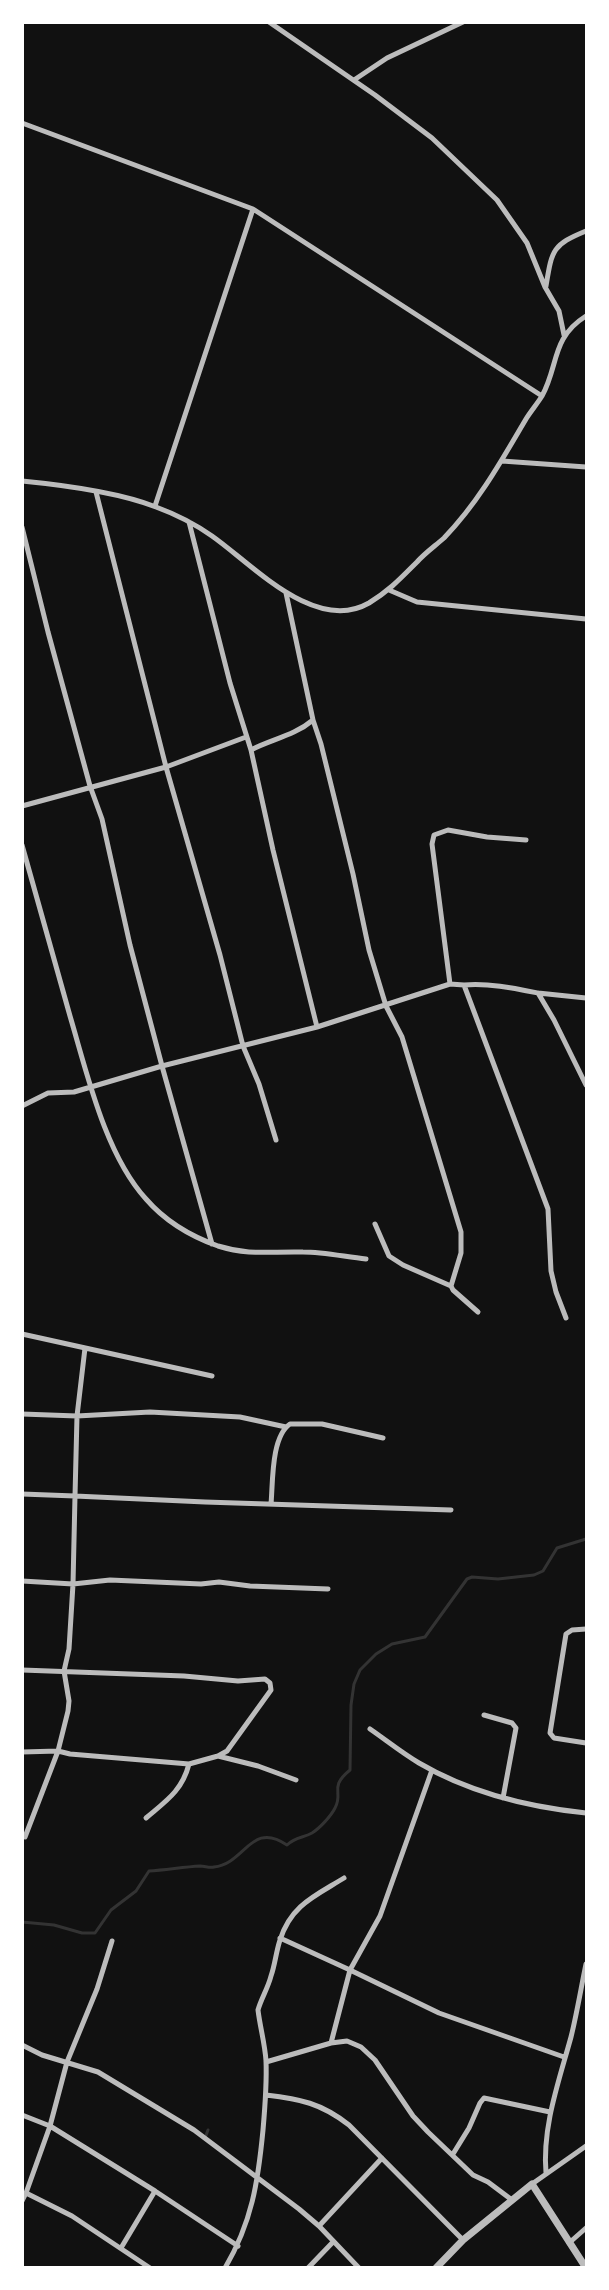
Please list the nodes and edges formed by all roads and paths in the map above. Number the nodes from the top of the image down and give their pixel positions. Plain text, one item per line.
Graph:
1 (269, 22) edge
2 (463, 22) edge
3 (354, 80) junction
4 (22, 123) edge
5 (253, 209) junction
6 (586, 231) edge
7 (545, 287) junction
8 (586, 316) edge
9 (564, 335) junction
10 (542, 396) junction
11 (502, 461) junction
12 (586, 467) edge
13 (22, 481) edge
14 (96, 492) junction
15 (155, 506) junction
16 (189, 522) junction
17 (22, 527) edge
18 (389, 590) junction
19 (286, 593) junction
20 (586, 619) edge
21 (313, 720) junction
22 (246, 737) junction
23 (251, 750) junction
24 (166, 767) junction
25 (90, 786) junction
26 (22, 806) edge
27 (526, 840) dead end
28 (22, 845) edge
29 (450, 984) junction
30 (464, 985) junction
31 (538, 993) junction
32 (586, 998) edge
33 (386, 1006) junction
34 (317, 1027) junction
35 (243, 1046) junction
36 (162, 1066) junction
37 (586, 1085) edge
38 (90, 1087) junction
39 (22, 1106) edge
40 (276, 1140) dead end
41 (375, 1224) dead end
42 (212, 1244) junction
43 (366, 1259) dead end
44 (451, 1286) junction
45 (478, 1312) dead end
46 (566, 1318) dead end
47 (22, 1334) edge
48 (85, 1348) junction
49 (212, 1376) dead end
50 (22, 1414) edge
51 (77, 1416) junction
52 (286, 1427) junction
53 (383, 1438) dead end
54 (22, 1494) edge
55 (75, 1496) junction
56 (271, 1504) junction
57 (451, 1509) dead end
58 (22, 1581) edge
59 (74, 1584) junction
60 (328, 1589) dead end
61 (586, 1629) edge
62 (22, 1670) edge
63 (64, 1671) junction
64 (484, 1715) dead end
65 (369, 1728) dead end
66 (586, 1743) edge
67 (58, 1751) junction
68 (22, 1752) edge
69 (218, 1756) junction
70 (189, 1764) junction
71 (432, 1770) junction
72 (296, 1780) dead end
73 (503, 1798) junction
74 (586, 1813) edge
75 (146, 1818) dead end
76 (25, 1837) dead end
77 (344, 1878) dead end
78 (280, 1938) junction
79 (112, 1941) dead end
80 (586, 1964) edge
81 (350, 1971) junction
82 (331, 2043) junction
83 (22, 2045) edge
84 (564, 2057) junction
85 (67, 2062) junction
86 (266, 2062) junction
87 (266, 2095) junction
88 (550, 2112) junction
89 (22, 2115) edge
90 (50, 2126) junction
91 (586, 2146) edge
92 (453, 2154) junction
93 (382, 2158) junction
94 (546, 2173) junction
95 (258, 2180) junction
96 (532, 2184) junction
97 (155, 2191) junction
98 (26, 2193) junction
99 (512, 2200) junction
100 (22, 2201) edge
101 (319, 2226) junction
102 (586, 2228) edge
103 (463, 2240) junction
104 (333, 2242) junction
105 (569, 2243) junction
106 (238, 2246) junction
107 (121, 2248) junction
108 (150, 2268) edge
109 (225, 2268) edge
110 (308, 2268) edge
111 (359, 2268) edge
112 (436, 2268) edge
113 (586, 2268) edge

1 - 3 street
2 - 3 street
3 - 7 street
4 - 5 street
5 - 10 street
5 - 15 street
6 - 7 street
7 - 9 street
8 - 9 street
9 - 10 street
10 - 11 street
11 - 12 street
11 - 18 street
13 - 14 street
14 - 15 street
14 - 24 street
15 - 16 street
16 - 19 street
16 - 22 street
17 - 25 street
18 - 19 street
18 - 20 street
19 - 21 street
21 - 23 street
21 - 33 street
22 - 23 street
22 - 24 street
23 - 34 street
24 - 25 street
24 - 35 street
25 - 26 street
25 - 36 street
27 - 29 street
28 - 38 street
29 - 30 street
29 - 33 street
30 - 31 street
30 - 46 street
31 - 32 street
31 - 37 street
33 - 34 street
33 - 44 street
34 - 35 street
35 - 36 street
35 - 40 street
36 - 38 street
36 - 42 street
38 - 39 street
38 - 42 street
41 - 44 street
42 - 43 street
44 - 45 street
47 - 48 street
48 - 49 street
48 - 51 street
50 - 51 street
51 - 52 street
51 - 55 street
52 - 53 street
52 - 56 street
54 - 55 street
55 - 56 street
55 - 59 street
56 - 57 street
58 - 59 street
59 - 60 street
59 - 63 street
61 - 66 street
62 - 63 street
63 - 67 street
63 - 69 street
64 - 73 street
65 - 71 street
67 - 68 street
67 - 70 street
67 - 76 street
69 - 70 street
69 - 72 street
70 - 75 street
71 - 73 street
71 - 81 street
73 - 74 street
77 - 78 street
78 - 81 street
78 - 86 street
79 - 85 street
80 - 84 street
81 - 82 street
81 - 84 street
82 - 86 street
82 - 92 street
83 - 85 street
84 - 88 street
85 - 90 street
85 - 95 street
86 - 87 street
87 - 93 street
87 - 95 street
88 - 92 street
88 - 94 street
89 - 90 street
90 - 97 street
90 - 98 street
91 - 94 street
92 - 99 street
93 - 101 street
93 - 103 street
94 - 96 street
95 - 101 street
95 - 106 street
96 - 99 street
96 - 105 street
97 - 106 street
97 - 107 street
98 - 100 street
98 - 107 street
99 - 103 street
101 - 104 street
102 - 105 street
103 - 112 street
104 - 110 street
104 - 111 street
105 - 113 street
106 - 109 street
107 - 108 street

